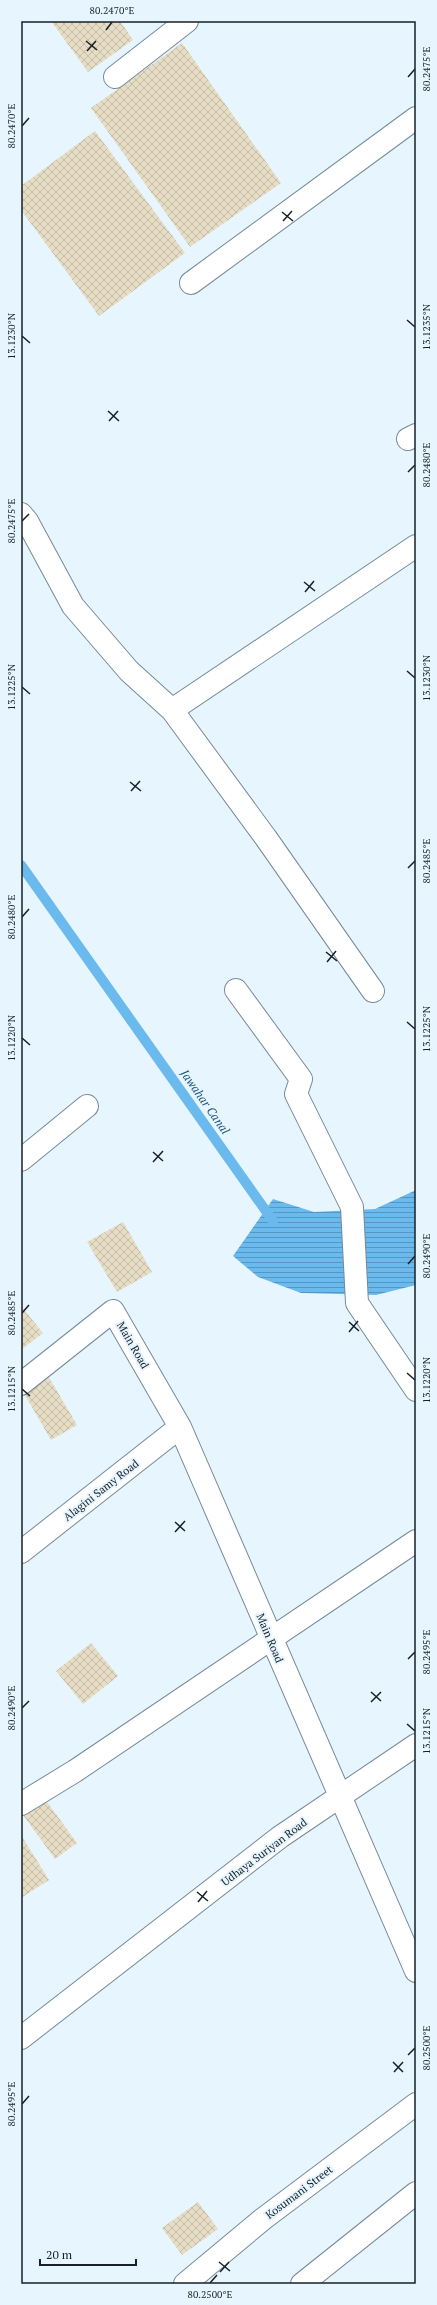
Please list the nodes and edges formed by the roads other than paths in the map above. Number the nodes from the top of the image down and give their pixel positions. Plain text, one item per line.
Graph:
1 (187, 21) edge
2 (114, 77) dead end
3 (416, 118) edge
4 (191, 283) dead end
5 (21, 514) edge
6 (416, 546) edge
7 (172, 710) junction
8 (236, 990) dead end
9 (373, 991) dead end
10 (87, 1106) dead end
11 (21, 1160) edge
12 (21, 1384) edge
13 (416, 1390) edge
14 (180, 1427) junction
15 (416, 1541) edge
16 (21, 1552) edge
17 (270, 1639) junction
18 (416, 1745) edge
19 (339, 1797) junction
20 (21, 1804) edge
21 (416, 1972) edge
22 (21, 2038) edge
23 (416, 2104) edge
24 (416, 2193) edge
25 (185, 2284) edge
26 (302, 2284) edge

1 - 2 street
3 - 4 street
5 - 7 street
6 - 7 street
7 - 9 street
8 - 13 street
10 - 11 street
12 - 14 street, Main Road
14 - 16 street, Alagini Samy Road
14 - 17 street, Main Road
15 - 17 street
17 - 19 street, Main Road
17 - 20 street
18 - 19 street, Udhaya Suriyan Road
19 - 21 street, Main Road
19 - 22 street, Udhaya Suriyan Road
23 - 25 street, Kosumani Street
24 - 26 street

